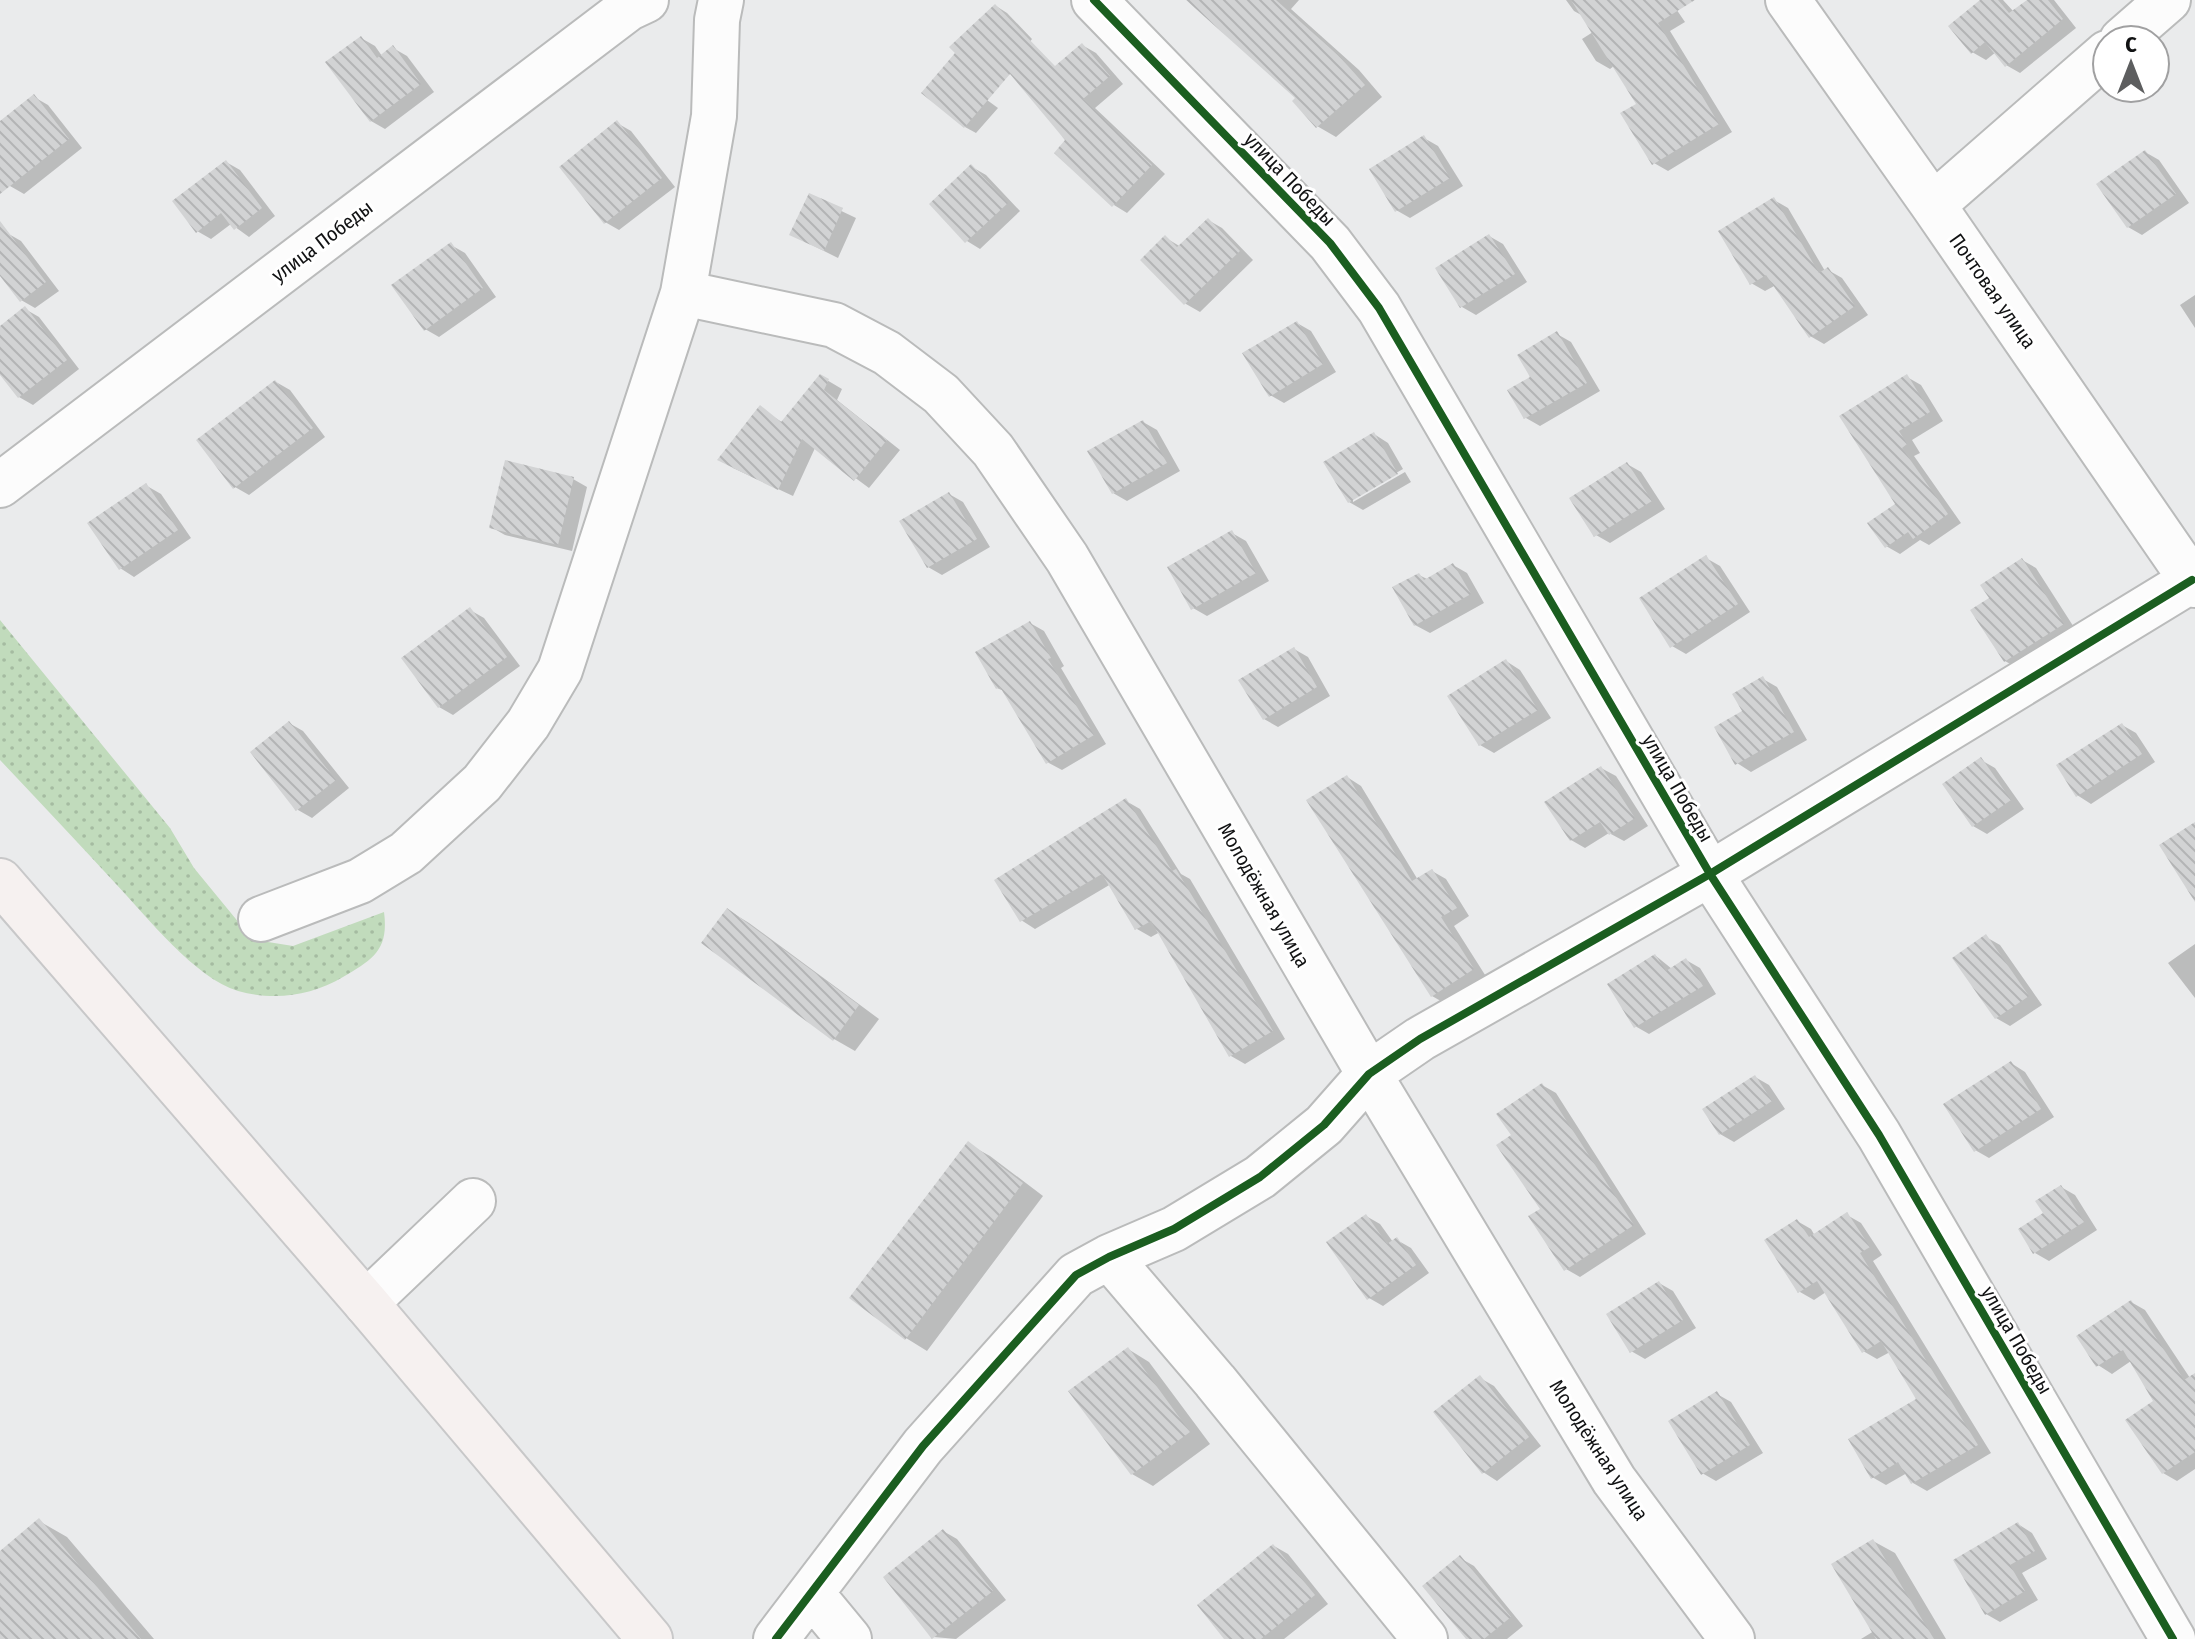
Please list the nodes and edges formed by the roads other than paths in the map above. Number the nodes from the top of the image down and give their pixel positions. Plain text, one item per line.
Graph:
1 (646, 0) edge
2 (721, 0) edge
3 (1094, 0) edge
4 (1788, 0) edge
5 (2168, 0) edge
6 (2140, 24) edge
7 (2091, 67) edge
8 (1933, 205) junction
9 (683, 293) junction
10 (0, 485) edge
11 (2193, 582) edge
12 (1710, 874) junction
13 (0, 881) edge
14 (261, 919) dead end
15 (1369, 1074) junction
16 (473, 1201) dead end
17 (1109, 1257) junction
18 (366, 1303) junction
19 (811, 1593) junction
20 (650, 1639) edge
21 (776, 1639) edge
22 (849, 1639) edge
23 (1425, 1639) edge
24 (1732, 1639) edge
25 (2173, 1639) edge

1 - 10 street, улица Победы
2 - 9 street
3 - 12 street, улица Победы
4 - 8 street, Почтовая улица
5 - 6 street
7 - 8 street
8 - 11 street, Почтовая улица
9 - 14 street
9 - 15 street, Молодёжная улица
11 - 12 street
12 - 15 street
12 - 25 street, улица Победы
13 - 18 main road
15 - 17 street
15 - 24 street, Молодёжная улица
16 - 18 street
17 - 19 street
17 - 23 street
18 - 20 main road
19 - 21 street
19 - 22 street

